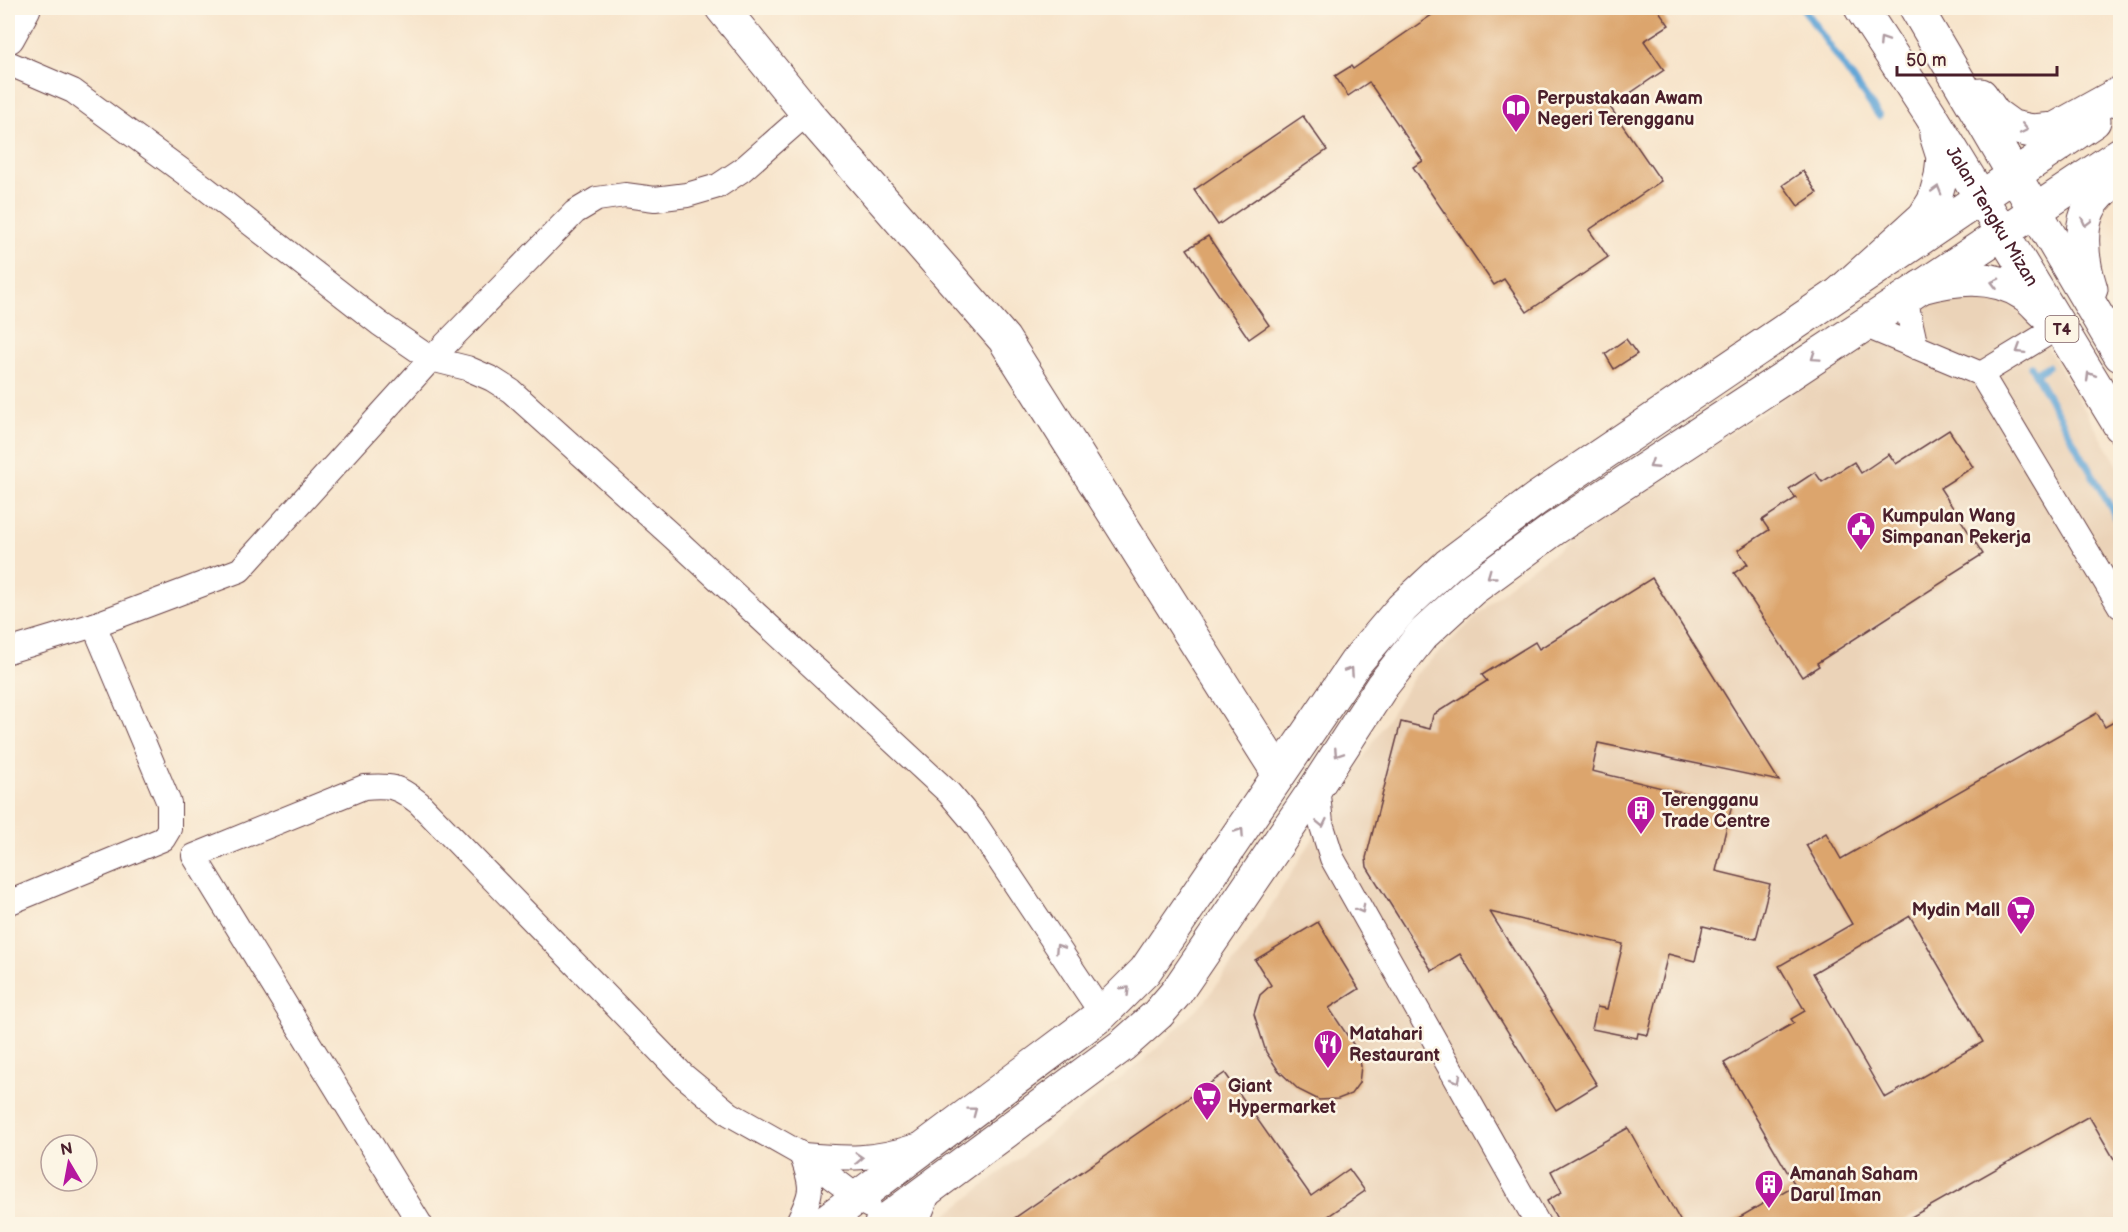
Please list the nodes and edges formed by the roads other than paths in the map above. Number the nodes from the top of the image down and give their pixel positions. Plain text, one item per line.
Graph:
1 (24, 8) edge
2 (722, 8) edge
3 (1861, 8) edge
4 (1918, 8) edge
5 (8, 37) edge
6 (8, 63) edge
7 (2121, 93) edge
8 (2121, 103) edge
9 (807, 113) junction
10 (1930, 114) junction
11 (2121, 154) edge
12 (2014, 174) junction
13 (2121, 177) edge
14 (1981, 197) junction
15 (2035, 209) junction
16 (2002, 232) junction
17 (1841, 292) junction
18 (1913, 293) junction
19 (2102, 323) junction
20 (1864, 325) junction
21 (2060, 326) junction
22 (1916, 347) junction
23 (2121, 355) edge
24 (431, 358) junction
25 (1981, 374) junction
26 (2121, 426) edge
27 (2121, 606) edge
28 (94, 625) junction
29 (8, 651) edge
30 (1279, 774) junction
31 (1317, 786) junction
32 (8, 903) edge
33 (1102, 1014) junction
34 (938, 1138) junction
35 (801, 1154) junction
36 (931, 1187) junction
37 (860, 1197) junction
38 (885, 1223) edge
39 (420, 1224) edge
40 (797, 1224) edge
41 (822, 1224) edge
42 (920, 1224) edge
43 (1538, 1224) edge

1 - 5 main road
2 - 9 main road
10 -> 3 main road, Jalan Tengku Mizan / T4
4 -> 7 main road
4 - 12 main road, T4
6 - 24 street
8 - 12 main road
9 - 24 street
9 - 30 main road
10 - 14 main road, Jalan Tengku Mizan / T4
17 -> 10 main road
11 - 15 main road
12 - 14 main road
12 - 15 main road, T4
13 -> 19 main road
14 - 16 main road, Jalan Tengku Mizan / T4
14 - 17 main road
15 - 16 main road
15 - 19 main road, T4
16 - 18 main road
16 - 21 main road, Jalan Tengku Mizan / T4
30 -> 17 main road
18 - 20 main road
21 -> 18 main road
18 - 22 street
19 - 23 main road, T4
20 - 22 street
20 -> 31 main road
21 -> 25 street
26 -> 21 main road, Jalan Tengku Mizan / T4
22 - 25 street
24 - 28 street
33 -> 24 street
25 - 27 street
28 - 29 street
28 - 32 street
33 -> 30 main road
31 - 36 main road
31 -> 43 street
34 -> 33 main road
35 -> 34 street
34 - 37 main road
35 - 37 street
35 - 39 street
35 - 40 street
36 - 38 main road
36 - 42 street
37 - 38 street
37 - 41 main road

